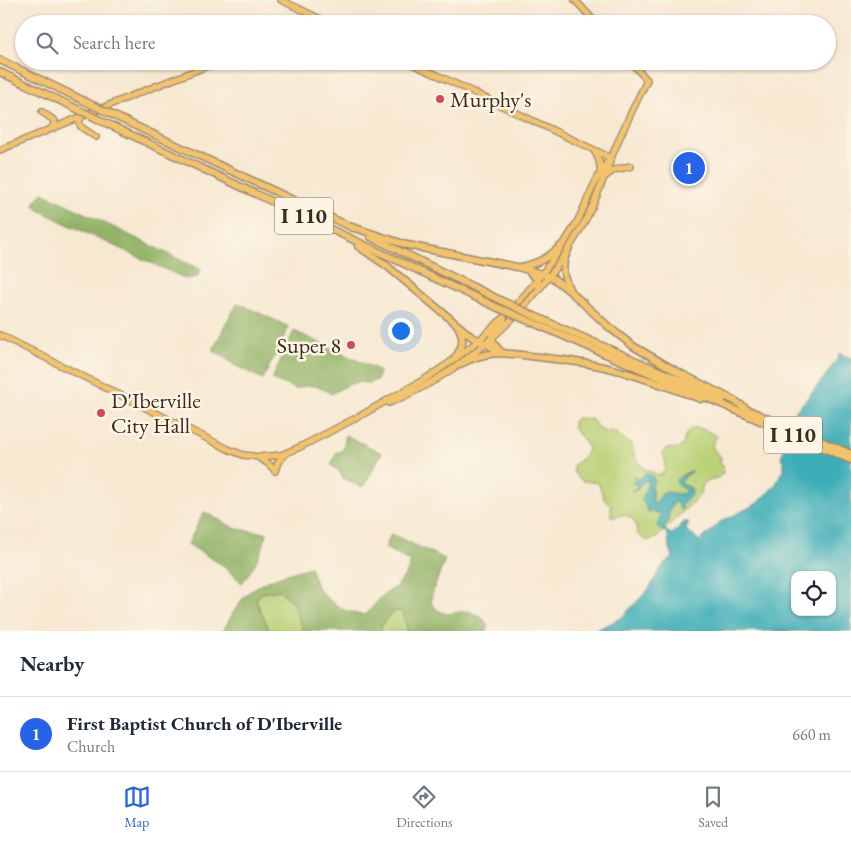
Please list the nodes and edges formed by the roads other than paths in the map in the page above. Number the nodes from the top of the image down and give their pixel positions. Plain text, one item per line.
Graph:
1 (281, 0) edge
2 (575, 0) edge
3 (312, 15) edge
4 (588, 15) edge
5 (0, 60) edge
6 (15, 67) edge
7 (21, 70) edge
8 (196, 70) edge
9 (426, 70) edge
10 (638, 70) edge
11 (0, 72) edge
12 (42, 112) dead end
13 (82, 116) junction
14 (52, 128) junction
15 (96, 137) dead end
16 (0, 150) edge
17 (593, 150) junction
18 (612, 158) junction
19 (631, 166) dead end
20 (600, 180) junction
21 (350, 226) junction
22 (335, 232) junction
23 (565, 247) junction
24 (521, 268) junction
25 (545, 275) junction
26 (538, 280) junction
27 (539, 287) junction
28 (572, 293) junction
29 (504, 317) junction
30 (538, 321) junction
31 (456, 323) junction
32 (0, 335) edge
33 (492, 337) junction
34 (481, 342) junction
35 (502, 352) junction
36 (455, 363) junction
37 (672, 380) junction
38 (290, 452) junction
39 (851, 454) edge
40 (257, 457) junction
41 (851, 460) edge

1 - 3 main road
2 - 4 main road
5 - 6 highway, I 110, bridge
7 - 21 highway, I 110, bridge
8 - 13 main road
9 - 17 main road
10 - 18 main road
11 - 22 highway, I 110, bridge
12 - 14 main road
13 - 14 main road
13 - 15 main road
14 - 16 main road
17 - 18 main road
17 - 20 main road
18 - 20 main road
19 - 20 main road
20 - 23 main road
21 - 24 highway
21 - 30 highway, I 110, bridge
22 - 30 highway, I 110, bridge
22 - 31 highway
23 - 24 highway
23 - 25 main road
23 - 28 highway
24 - 25 highway
24 - 26 highway
25 - 26 main road
25 - 27 main road
25 - 28 highway
26 - 27 highway
26 - 29 main road
27 - 33 main road
28 - 37 highway
29 - 33 highway
29 - 34 main road
30 - 37 highway, I 110
31 - 34 highway
31 - 36 highway
32 - 40 main road
33 - 34 main road
33 - 35 highway
34 - 35 highway
34 - 36 main road
35 - 36 highway
35 - 37 highway
36 - 38 main road
37 - 39 highway, I 110
37 - 41 highway, I 110
38 - 40 main road
38 - 40 main road

